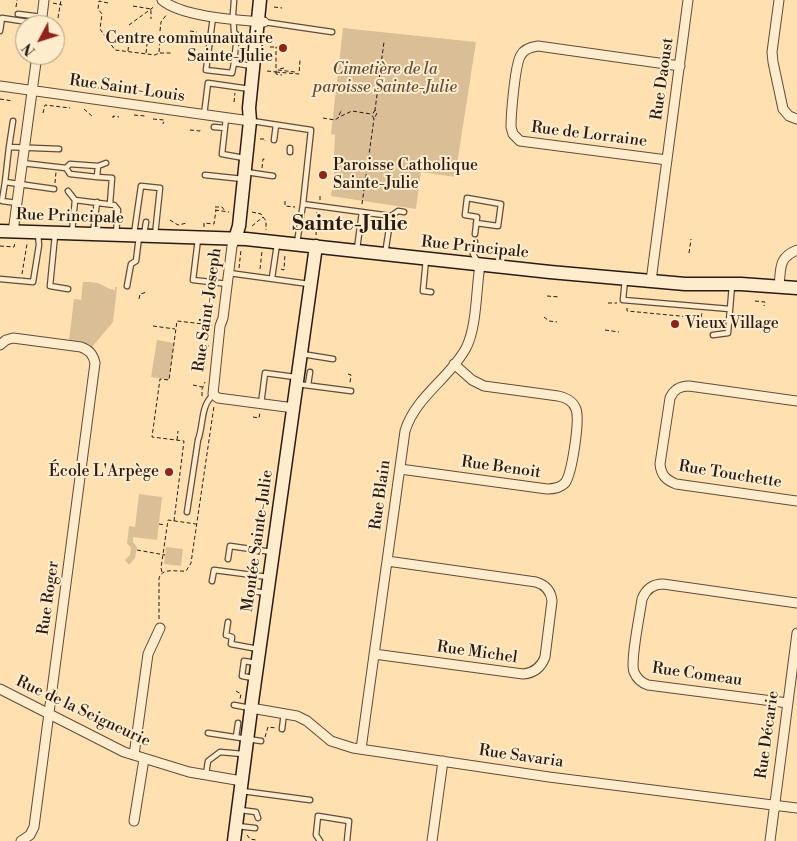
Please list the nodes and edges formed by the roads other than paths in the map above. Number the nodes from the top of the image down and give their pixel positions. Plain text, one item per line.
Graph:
1 (44, 0) edge
2 (163, 0) edge
3 (234, 0) edge
4 (260, 0) edge
5 (688, 0) edge
6 (779, 0) edge
7 (270, 4) edge
8 (17, 12) road end
9 (24, 15) edge
10 (42, 15) edge
11 (213, 16) junction
12 (15, 19) edge
13 (234, 19) junction
14 (261, 22) junction
15 (0, 31) edge
16 (332, 32) dead end
17 (234, 64) junction
18 (36, 65) edge
19 (254, 66) junction
20 (680, 66) junction
21 (0, 86) edge
22 (251, 89) junction
23 (32, 90) junction
24 (204, 114) junction
25 (226, 118) junction
26 (797, 119) edge
27 (250, 120) junction
28 (13, 121) dead end
29 (276, 125) junction
30 (214, 127) dead end
31 (225, 128) junction
32 (274, 140) dead end
33 (9, 146) junction
34 (24, 147) junction
35 (59, 149) dead end
36 (246, 158) junction
37 (667, 160) junction
38 (22, 163) junction
39 (106, 163) dead end
40 (98, 166) junction
41 (66, 168) junction
42 (205, 175) dead end
43 (244, 176) junction
44 (273, 176) dead end
45 (97, 177) junction
46 (5, 182) junction
47 (19, 184) junction
48 (54, 189) dead end
49 (68, 190) dead end
50 (75, 200) junction
51 (1, 201) edge
52 (97, 202) junction
53 (17, 203) junction
54 (110, 204) junction
55 (304, 204) junction
56 (362, 212) junction
57 (404, 212) dead end
58 (391, 216) junction
59 (146, 222) dead end
60 (476, 223) junction
61 (0, 231) edge
62 (13, 232) junction
63 (55, 233) junction
64 (72, 234) junction
65 (93, 234) junction
66 (475, 234) dead end
67 (33, 235) junction
68 (116, 235) junction
69 (201, 235) junction
70 (143, 236) junction
71 (316, 241) junction
72 (474, 242) dead end
73 (238, 243) junction
74 (287, 245) junction
75 (797, 250) edge
76 (357, 251) junction
77 (385, 254) junction
78 (426, 259) junction
79 (480, 265) junction
80 (229, 273) junction
81 (272, 278) junction
82 (0, 279) edge
83 (625, 279) junction
84 (651, 281) junction
85 (228, 284) junction
86 (311, 284) junction
87 (732, 284) junction
88 (127, 286) dead end
89 (779, 287) junction
90 (797, 288) edge
91 (68, 289) dead end
92 (431, 292) dead end
93 (730, 309) junction
94 (713, 335) dead end
95 (1, 344) edge
96 (301, 354) junction
97 (333, 359) dead end
98 (454, 364) junction
99 (310, 372) dead end
100 (301, 382) junction
101 (350, 391) road end
102 (213, 395) junction
103 (797, 401) edge
104 (261, 406) junction
105 (294, 408) junction
106 (400, 469) junction
107 (797, 501) edge
108 (187, 512) dead end
109 (273, 552) junction
110 (228, 560) dead end
111 (387, 561) junction
112 (269, 578) junction
113 (212, 581) dead end
114 (253, 591) dead end
115 (267, 593) junction
116 (797, 603) edge
117 (228, 622) dead end
118 (160, 628) dead end
119 (797, 633) edge
120 (259, 649) junction
121 (374, 654) junction
122 (0, 689) edge
123 (788, 703) junction
124 (234, 705) dead end
125 (251, 708) junction
126 (284, 713) junction
127 (49, 714) junction
128 (238, 723) dead end
129 (279, 728) road end
130 (208, 733) dead end
131 (242, 738) junction
132 (263, 741) road end
133 (361, 749) junction
134 (134, 755) junction
135 (245, 755) junction
136 (144, 758) junction
137 (443, 761) junction
138 (206, 775) junction
139 (241, 786) junction
140 (310, 800) dead end
141 (774, 805) junction
142 (797, 808) edge
143 (238, 810) junction
144 (258, 818) dead end
145 (134, 821) dead end
146 (255, 828) dead end
147 (242, 829) junction
148 (21, 841) edge
149 (234, 841) edge
150 (320, 841) edge
151 (347, 841) edge
152 (432, 841) edge
153 (770, 841) edge

1 - 10 street
2 - 11 street
3 - 13 lane
4 - 14 street
5 - 20 street, Rue Daoust
6 - 26 street
7 - 14 street
8 - 9 lane
11 - 13 street
11 - 17 lane
12 - 15 lane
13 - 14 street
13 - 17 lane
14 - 16 lane
14 - 19 street
14 - 27 street
17 - 19 lane
18 - 23 street
19 - 22 street
20 - 37 street, Rue Daoust
20 - 37 street, Rue de Lorraine
21 - 23 street, Rue Saint-Louis
22 - 24 lane
22 - 27 street
23 - 24 street, Rue Saint-Louis
23 - 34 street
24 - 25 street, Rue Saint-Louis
25 - 27 street, Rue Saint-Louis
25 - 31 lane
27 - 29 lane
27 - 36 street
28 - 33 lane
29 - 32 lane
29 - 55 lane
30 - 31 lane
31 - 36 lane
33 - 34 lane
33 - 46 lane
34 - 35 lane
34 - 38 street
36 - 43 street
37 - 84 street, Rue Daoust
38 - 41 lane
38 - 47 street
39 - 40 lane
40 - 41 lane
40 - 45 lane
41 - 45 lane
42 - 43 lane
43 - 44 lane
43 - 73 street
45 - 54 lane
46 - 47 lane
46 - 51 lane
47 - 48 lane
47 - 53 street
49 - 50 lane
50 - 52 lane
50 - 64 lane
51 - 53 lane
52 - 54 lane
52 - 65 lane
53 - 62 street
54 - 68 lane
55 - 56 lane
55 - 74 lane
56 - 58 lane
56 - 76 lane
57 - 58 lane
58 - 77 lane
59 - 70 lane
60 - 60 lane
60 - 66 lane
61 - 62 street, Rue Principale
62 - 67 street, Rue Principale
63 - 64 street, Rue Principale
63 - 67 street, Rue Principale
63 - 91 lane
64 - 65 street, Rue Principale
65 - 68 street, Rue Principale
67 - 82 lane
68 - 70 street, Rue Principale
69 - 70 street, Rue Principale
69 - 73 street, Rue Principale
69 - 85 lane
70 - 70 lane
70 - 88 lane
71 - 74 street, Rue Principale
71 - 76 street, Rue Principale
71 - 86 street, Montée Sainte-Julie
72 - 79 lane
73 - 74 street, Rue Principale
73 - 80 street, Rue Saint-Joseph
74 - 81 lane
75 - 89 street
76 - 77 street, Rue Principale
77 - 78 street, Rue Principale
78 - 79 street, Rue Principale
78 - 92 lane
79 - 83 street, Rue Principale
79 - 98 street, Rue Blain
80 - 81 lane
80 - 85 street, Rue Saint-Joseph
81 - 86 lane
83 - 84 street, Rue Principale
83 - 93 lane
84 - 87 street, Rue Principale
85 - 102 street, Rue Saint-Joseph
86 - 96 street, Montée Sainte-Julie
87 - 89 street, Rue Principale
87 - 93 lane
89 - 90 street, Rue Principale
93 - 94 lane
95 - 127 street, Rue Roger
96 - 97 lane
96 - 100 street, Montée Sainte-Julie
98 - 106 street, Rue Blain
98 - 106 street, Rue Benoit
99 - 100 lane
100 - 101 lane
100 - 104 lane
100 - 105 street, Montée Sainte-Julie
102 - 104 street, Rue Saint-Joseph
102 - 108 lane
103 - 107 street, Rue Touchette
104 - 105 street, Rue Saint-Joseph
105 - 109 street, Montée Sainte-Julie
106 - 111 street, Rue Blain
109 - 110 lane
109 - 112 street, Montée Sainte-Julie
111 - 121 street, Rue Blain
111 - 121 street, Rue Michel
112 - 113 lane
112 - 115 street, Montée Sainte-Julie
114 - 115 lane
115 - 120 street, Montée Sainte-Julie
116 - 123 street, Rue Comeau
117 - 120 lane
118 - 134 street
119 - 123 street, Rue Décarie
120 - 125 street, Montée Sainte-Julie
121 - 133 street, Rue Blain
122 - 127 street, Rue de la Seigneurie
123 - 141 street, Rue Décarie
124 - 125 lane
125 - 126 street, Rue Savaria
125 - 131 street, Montée Sainte-Julie
126 - 129 lane
126 - 133 street, Rue Savaria
127 - 134 street, Rue de la Seigneurie
127 - 148 street, Rue Roger
128 - 131 lane
130 - 131 lane
131 - 132 lane
131 - 135 street, Montée Sainte-Julie
133 - 137 street, Rue Savaria
134 - 136 street, Rue de la Seigneurie
135 - 138 lane
135 - 139 street, Montée Sainte-Julie
136 - 138 street, Rue de la Seigneurie
136 - 145 street
137 - 141 street, Rue Savaria
137 - 152 street
138 - 139 street, Rue de la Seigneurie
139 - 140 lane
139 - 143 street, Montée Sainte-Julie
141 - 142 street, Rue Savaria
141 - 153 street, Rue Décarie
143 - 144 lane
143 - 147 street, Montée Sainte-Julie
146 - 147 lane
147 - 149 street, Montée Sainte-Julie
150 - 151 lane

